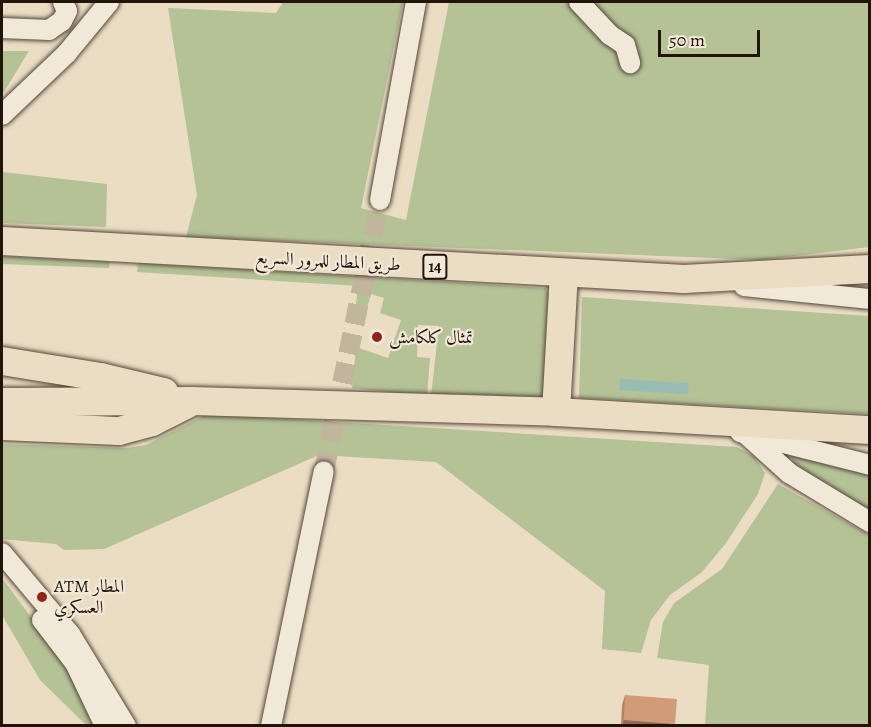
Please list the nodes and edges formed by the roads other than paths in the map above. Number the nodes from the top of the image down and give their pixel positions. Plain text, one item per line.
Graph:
1 (63, 2) edge
2 (109, 2) edge
3 (416, 2) edge
4 (579, 2) edge
5 (2, 28) edge
6 (630, 63) dead end
7 (2, 115) edge
8 (380, 200) tunnel mouth
9 (2, 241) edge
10 (870, 269) edge
11 (564, 275) junction
12 (684, 279) junction
13 (870, 299) edge
14 (2, 361) edge
15 (101, 376) junction
16 (2, 384) edge
17 (192, 401) junction
18 (2, 402) edge
19 (556, 412) junction
20 (703, 422) junction
21 (2, 426) edge
22 (870, 430) edge
23 (746, 433) junction
24 (870, 465) edge
25 (324, 471) tunnel mouth
26 (870, 522) edge
27 (2, 553) edge
28 (2, 569) edge
29 (102, 702) junction
30 (105, 726) edge
31 (126, 726) edge
32 (272, 726) edge

1 - 5 street
2 - 7 street
3 - 8 street
4 - 6 street
9 - 11 highway, طريق المطار للمرور السريع / 14
10 - 12 highway, طريق المطار للمرور السريع / 14
11 - 12 highway, طريق المطار للمرور السريع / 14
11 - 19 highway
12 - 13 street
14 - 15 highway
15 - 16 highway
15 - 17 highway
17 - 18 highway
17 - 19 highway
17 - 21 highway
19 - 20 highway
20 - 22 highway
20 - 23 street
23 - 24 street
23 - 26 street
25 - 32 street
27 - 29 street
28 - 29 street
29 - 30 street
29 - 31 street

